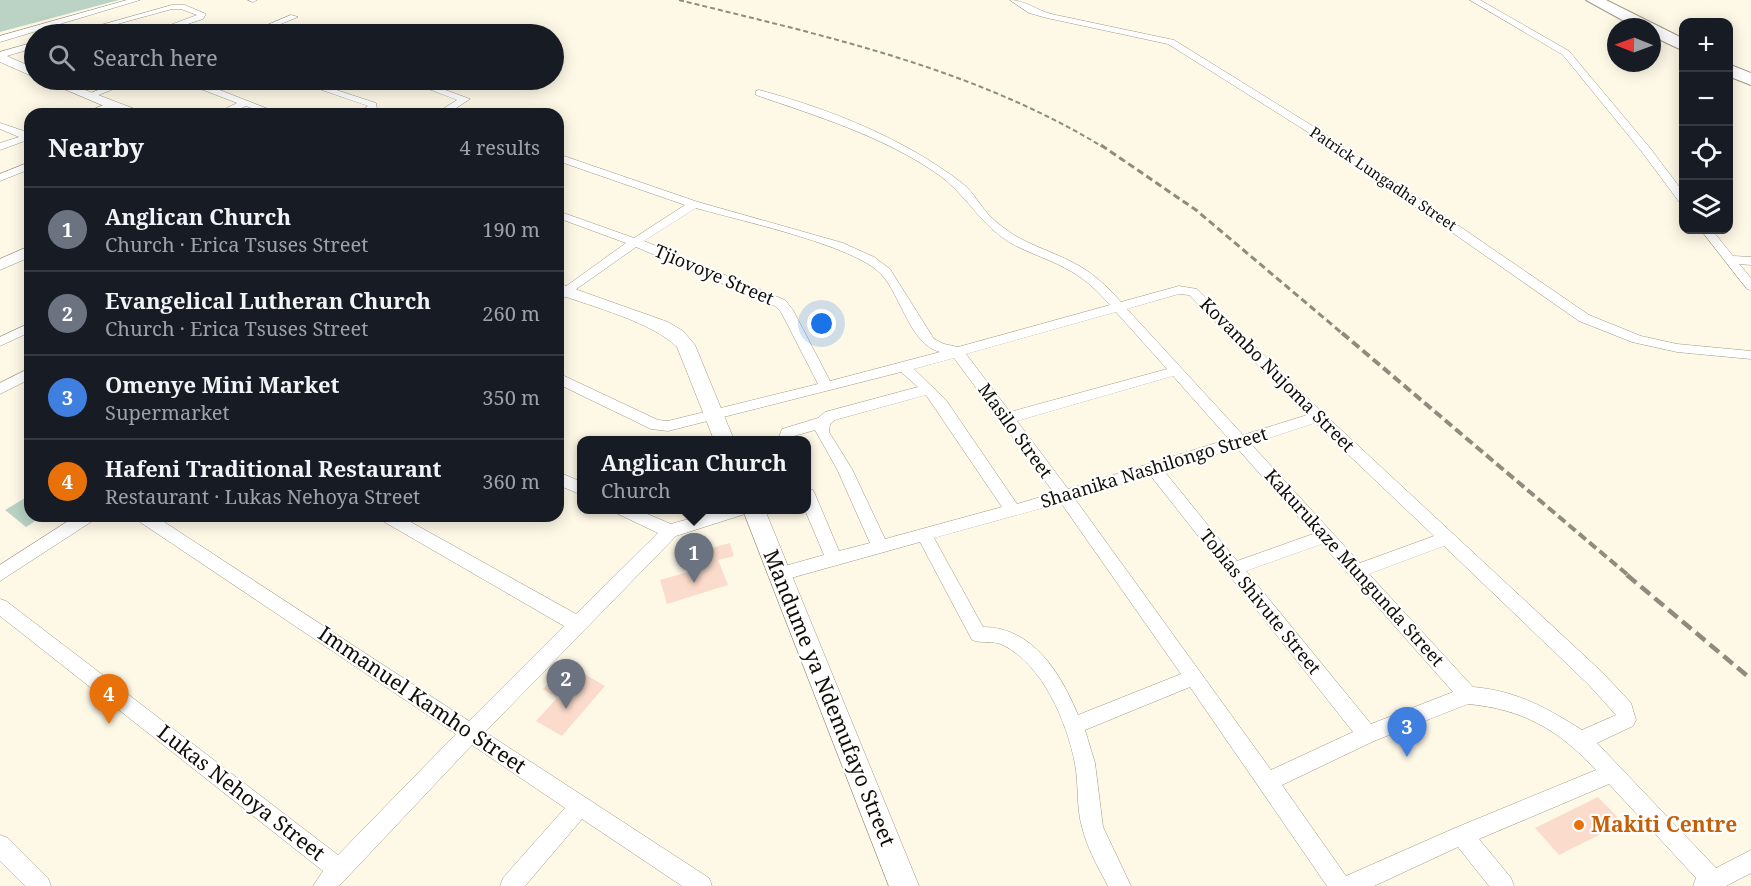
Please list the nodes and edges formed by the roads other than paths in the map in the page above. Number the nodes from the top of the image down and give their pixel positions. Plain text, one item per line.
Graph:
1 (136, 0) edge
2 (1014, 0) edge
3 (1474, 0) edge
4 (1594, 0) edge
5 (294, 17) dead end
6 (1629, 18) edge
7 (52, 24) edge
8 (110, 24) edge
9 (179, 24) edge
10 (276, 24) edge
11 (24, 32) edge
12 (1661, 35) edge
13 (0, 39) edge
14 (1679, 44) edge
15 (24, 48) edge
16 (0, 56) edge
17 (24, 68) edge
18 (1733, 71) edge
19 (1751, 80) edge
20 (73, 90) edge
21 (104, 90) edge
22 (211, 90) edge
23 (328, 90) edge
24 (439, 90) edge
25 (759, 93) dead end
26 (88, 96) junction
27 (245, 103) junction
28 (111, 105) junction
29 (103, 108) edge
30 (119, 108) edge
31 (234, 108) edge
32 (259, 108) edge
33 (372, 108) edge
34 (450, 108) edge
35 (0, 126) edge
36 (24, 134) edge
37 (24, 138) edge
38 (0, 147) edge
39 (564, 159) edge
40 (24, 168) edge
41 (0, 178) edge
42 (1679, 195) edge
43 (694, 204) junction
44 (564, 216) edge
45 (1709, 234) edge
46 (635, 242) junction
47 (24, 254) edge
48 (1729, 259) junction
49 (1751, 261) edge
50 (0, 265) edge
51 (1751, 286) edge
52 (564, 290) edge
53 (564, 293) edge
54 (1119, 308) junction
55 (24, 330) edge
56 (0, 342) edge
57 (956, 351) junction
58 (1751, 355) edge
59 (904, 367) junction
60 (1176, 371) junction
61 (24, 376) edge
62 (564, 381) edge
63 (826, 386) junction
64 (0, 389) edge
65 (929, 389) junction
66 (713, 415) junction
67 (1318, 417) junction
68 (1008, 418) junction
69 (823, 422) junction
70 (722, 436) edge
71 (786, 436) edge
72 (1238, 441) junction
73 (1153, 468) junction
74 (1064, 497) junction
75 (811, 504) edge
76 (1013, 511) junction
77 (633, 514) edge
78 (726, 514) edge
79 (756, 514) edge
80 (79, 522) edge
81 (152, 522) edge
82 (398, 522) edge
83 (670, 531) junction
84 (924, 536) junction
85 (1327, 536) junction
86 (1446, 538) junction
87 (881, 548) junction
88 (834, 560) junction
89 (1233, 568) junction
90 (1358, 571) junction
91 (0, 574) edge
92 (780, 574) junction
93 (0, 606) edge
94 (577, 624) junction
95 (1194, 677) junction
96 (1468, 695) junction
97 (1075, 725) junction
98 (471, 732) junction
99 (1367, 735) junction
100 (1581, 740) junction
101 (1612, 773) junction
102 (1267, 782) junction
103 (580, 806) junction
104 (1462, 835) junction
105 (0, 846) edge
106 (1751, 861) edge
107 (340, 870) junction
108 (1708, 883) edge
109 (40, 886) edge
110 (324, 886) edge
111 (512, 886) edge
112 (701, 886) edge
113 (904, 886) edge
114 (1120, 886) edge
115 (1340, 886) edge
116 (1349, 886) edge
117 (1503, 886) edge

1 - 7 street
2 - 58 street, Patrick Lungadha Street
3 - 42 street
4 - 6 highway
5 - 10 street
8 - 9 street
11 - 13 street
12 - 14 highway
15 - 16 street
16 - 17 street
18 - 19 highway
20 - 26 street
21 - 26 street
22 - 27 street
23 - 33 street
24 - 34 street
25 - 54 street, Kakurukaze Mungunda Street
26 - 28 street
27 - 31 street
27 - 32 street
28 - 29 street
28 - 30 street
35 - 36 street
37 - 38 street
39 - 43 street
40 - 41 street
43 - 46 street
43 - 57 street
44 - 46 street, Tjiovoye Street
45 - 48 street
46 - 52 street
46 - 63 street, Tjiovoye Street
47 - 50 street
48 - 49 street
48 - 51 street
53 - 66 street
54 - 57 street, Kovambo Nujoma Street
54 - 60 street, Kakurukaze Mungunda Street
54 - 67 street, Kovambo Nujoma Street
55 - 56 street
57 - 59 street, Kovambo Nujoma Street
57 - 68 street, Masilo Street
59 - 63 street, Kovambo Nujoma Street
59 - 65 street
60 - 68 street
60 - 72 street, Kakurukaze Mungunda Street
61 - 64 street
62 - 66 street, Kovambo Nujoma Street
63 - 66 street, Kovambo Nujoma Street
65 - 69 street
65 - 76 street
66 - 70 street
67 - 72 street, Shaanika Nashilongo Street
67 - 86 street, Kovambo Nujoma Street
68 - 74 street, Masilo Street
69 - 71 street
69 - 87 street
72 - 73 street, Shaanika Nashilongo Street
72 - 85 street, Kakurukaze Mungunda Street
73 - 74 street, Shaanika Nashilongo Street
73 - 89 street, Tobias Shivute Street
74 - 76 street, Shaanika Nashilongo Street
74 - 95 street, Masilo Street
75 - 88 street
76 - 84 street, Shaanika Nashilongo Street
77 - 83 street
78 - 83 street
79 - 92 street, Mandume ya Ndemufayo Street
80 - 91 street
81 - 98 street, Immanuel Kamho Street
82 - 94 street
83 - 94 street
84 - 87 street, Shaanika Nashilongo Street
84 - 97 street
85 - 89 street
85 - 90 street, Kakurukaze Mungunda Street
86 - 90 street
86 - 100 street, Kovambo Nujoma Street
87 - 88 street, Shaanika Nashilongo Street
88 - 92 street, Shaanika Nashilongo Street
89 - 99 street, Tobias Shivute Street
90 - 96 street, Kakurukaze Mungunda Street
92 - 113 street, Mandume ya Ndemufayo Street
93 - 107 street, Lukas Nehoya Street
94 - 98 street
95 - 97 street
95 - 102 street, Masilo Street
96 - 99 street
96 - 100 street
97 - 114 street
98 - 103 street, Immanuel Kamho Street
98 - 107 street
99 - 102 street
100 - 101 street
101 - 104 street
101 - 108 street
102 - 115 street, Masilo Street
103 - 111 street
103 - 112 street, Immanuel Kamho Street
104 - 116 street
104 - 117 street
105 - 109 street
106 - 108 street
107 - 110 street

